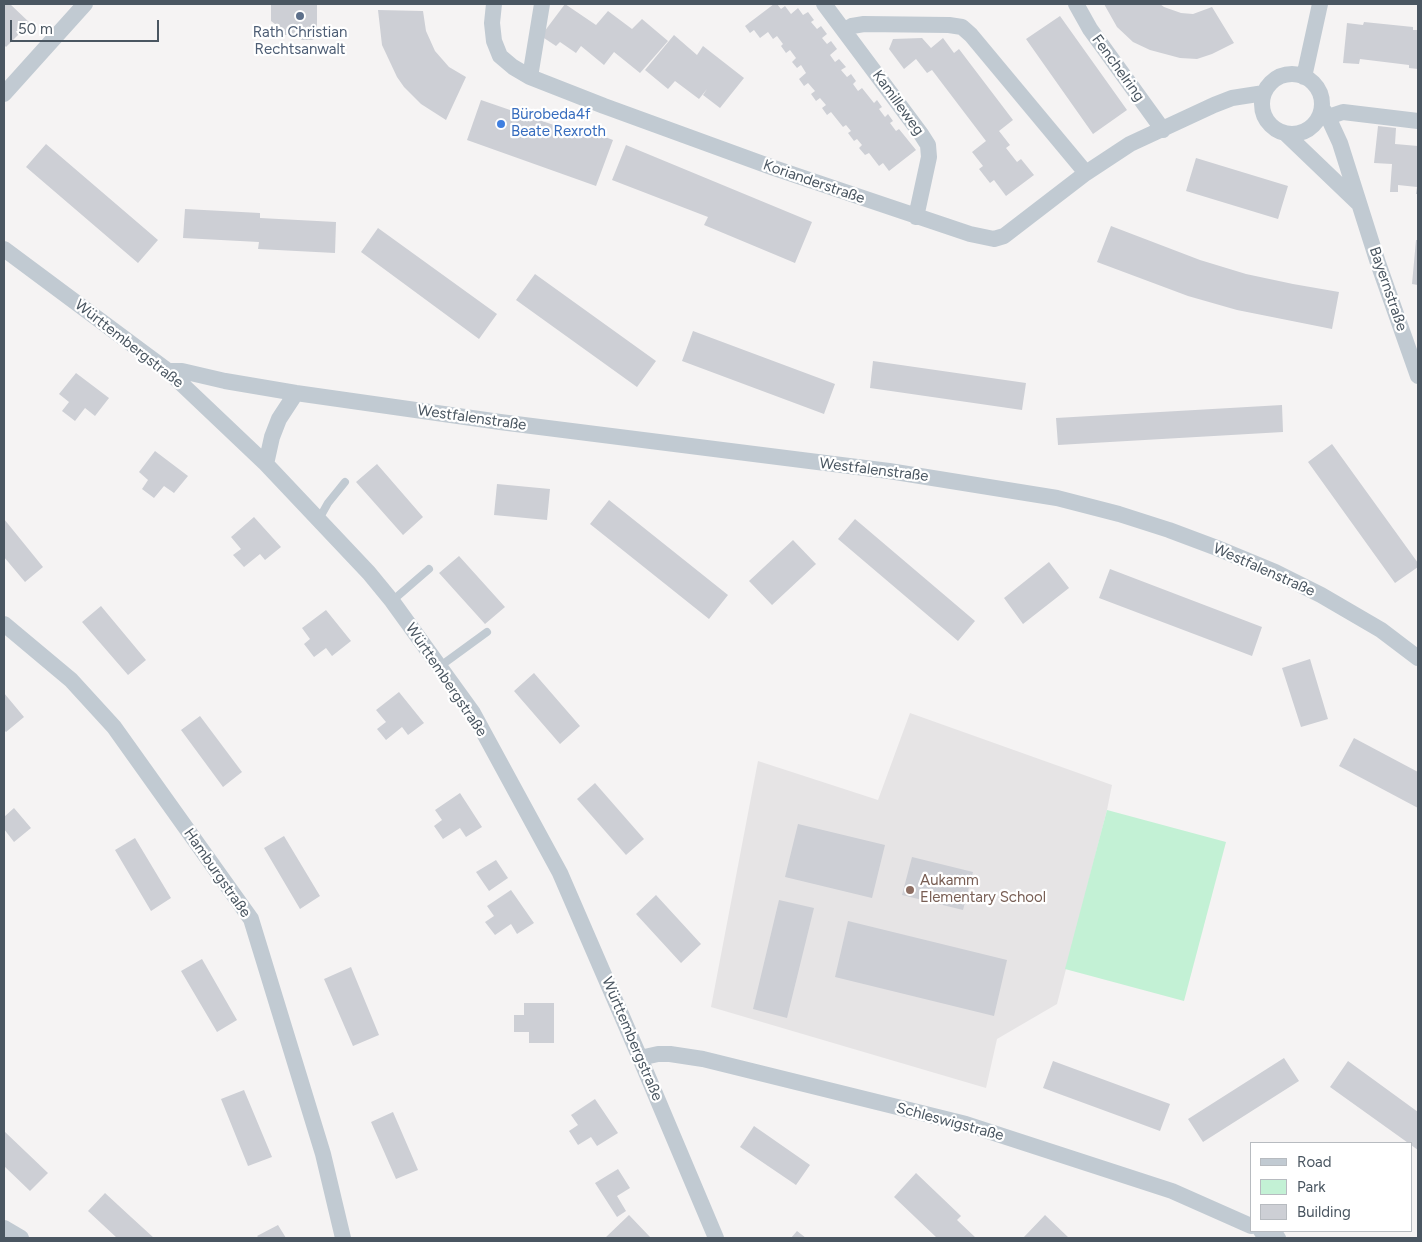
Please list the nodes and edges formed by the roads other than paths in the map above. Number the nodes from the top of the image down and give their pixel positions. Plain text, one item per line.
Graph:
1 (85, 4) edge
2 (494, 4) edge
3 (542, 4) edge
4 (824, 4) edge
5 (1076, 4) edge
6 (1320, 4) edge
7 (845, 30) junction
8 (530, 77) junction
9 (1304, 77) junction
10 (1264, 93) junction
11 (4, 94) edge
12 (1325, 113) junction
13 (1418, 121) edge
14 (1163, 130) junction
15 (1286, 134) junction
16 (1086, 173) junction
17 (1358, 203) junction
18 (916, 217) junction
19 (4, 249) edge
20 (168, 371) junction
21 (1418, 374) edge
22 (296, 393) junction
23 (266, 464) junction
24 (345, 482) dead end
25 (319, 519) junction
26 (430, 569) dead end
27 (392, 601) junction
28 (4, 624) edge
29 (487, 632) dead end
30 (1418, 658) edge
31 (440, 667) junction
32 (640, 1058) junction
33 (1250, 1226) edge
34 (4, 1228) edge
35 (1263, 1232) edge
36 (21, 1238) edge
37 (344, 1238) edge
38 (716, 1238) edge
39 (1278, 1238) edge

1 - 11 street
2 - 8 street, Korianderstraße
3 - 8 street
4 - 7 street, Kamilleweg
5 - 14 street, Fenchelring
6 - 9 street
7 - 16 street
7 - 18 street, Kamilleweg
8 - 18 street, Korianderstraße
9 - 10 street
9 - 12 street
10 - 14 street, Korianderstraße
10 - 15 street
12 - 13 street
12 - 15 street
12 - 17 street, Bayernstraße
14 - 16 street, Korianderstraße
15 - 17 street, Bayernstraße
16 - 18 street, Korianderstraße
17 - 21 street, Bayernstraße
19 - 20 street, Württembergstraße
20 - 22 street, Westfalenstraße
20 - 23 street, Württembergstraße
22 - 23 street
22 - 30 street, Westfalenstraße
23 - 25 street, Württembergstraße
24 - 25 lane
25 - 27 street, Württembergstraße
26 - 27 lane
27 - 31 street, Württembergstraße
28 - 37 street, Hamburgstraße
29 - 31 lane
31 - 32 street, Württembergstraße
32 - 33 street, Schleswigstraße
32 - 38 street, Württembergstraße
34 - 36 street
35 - 39 street

